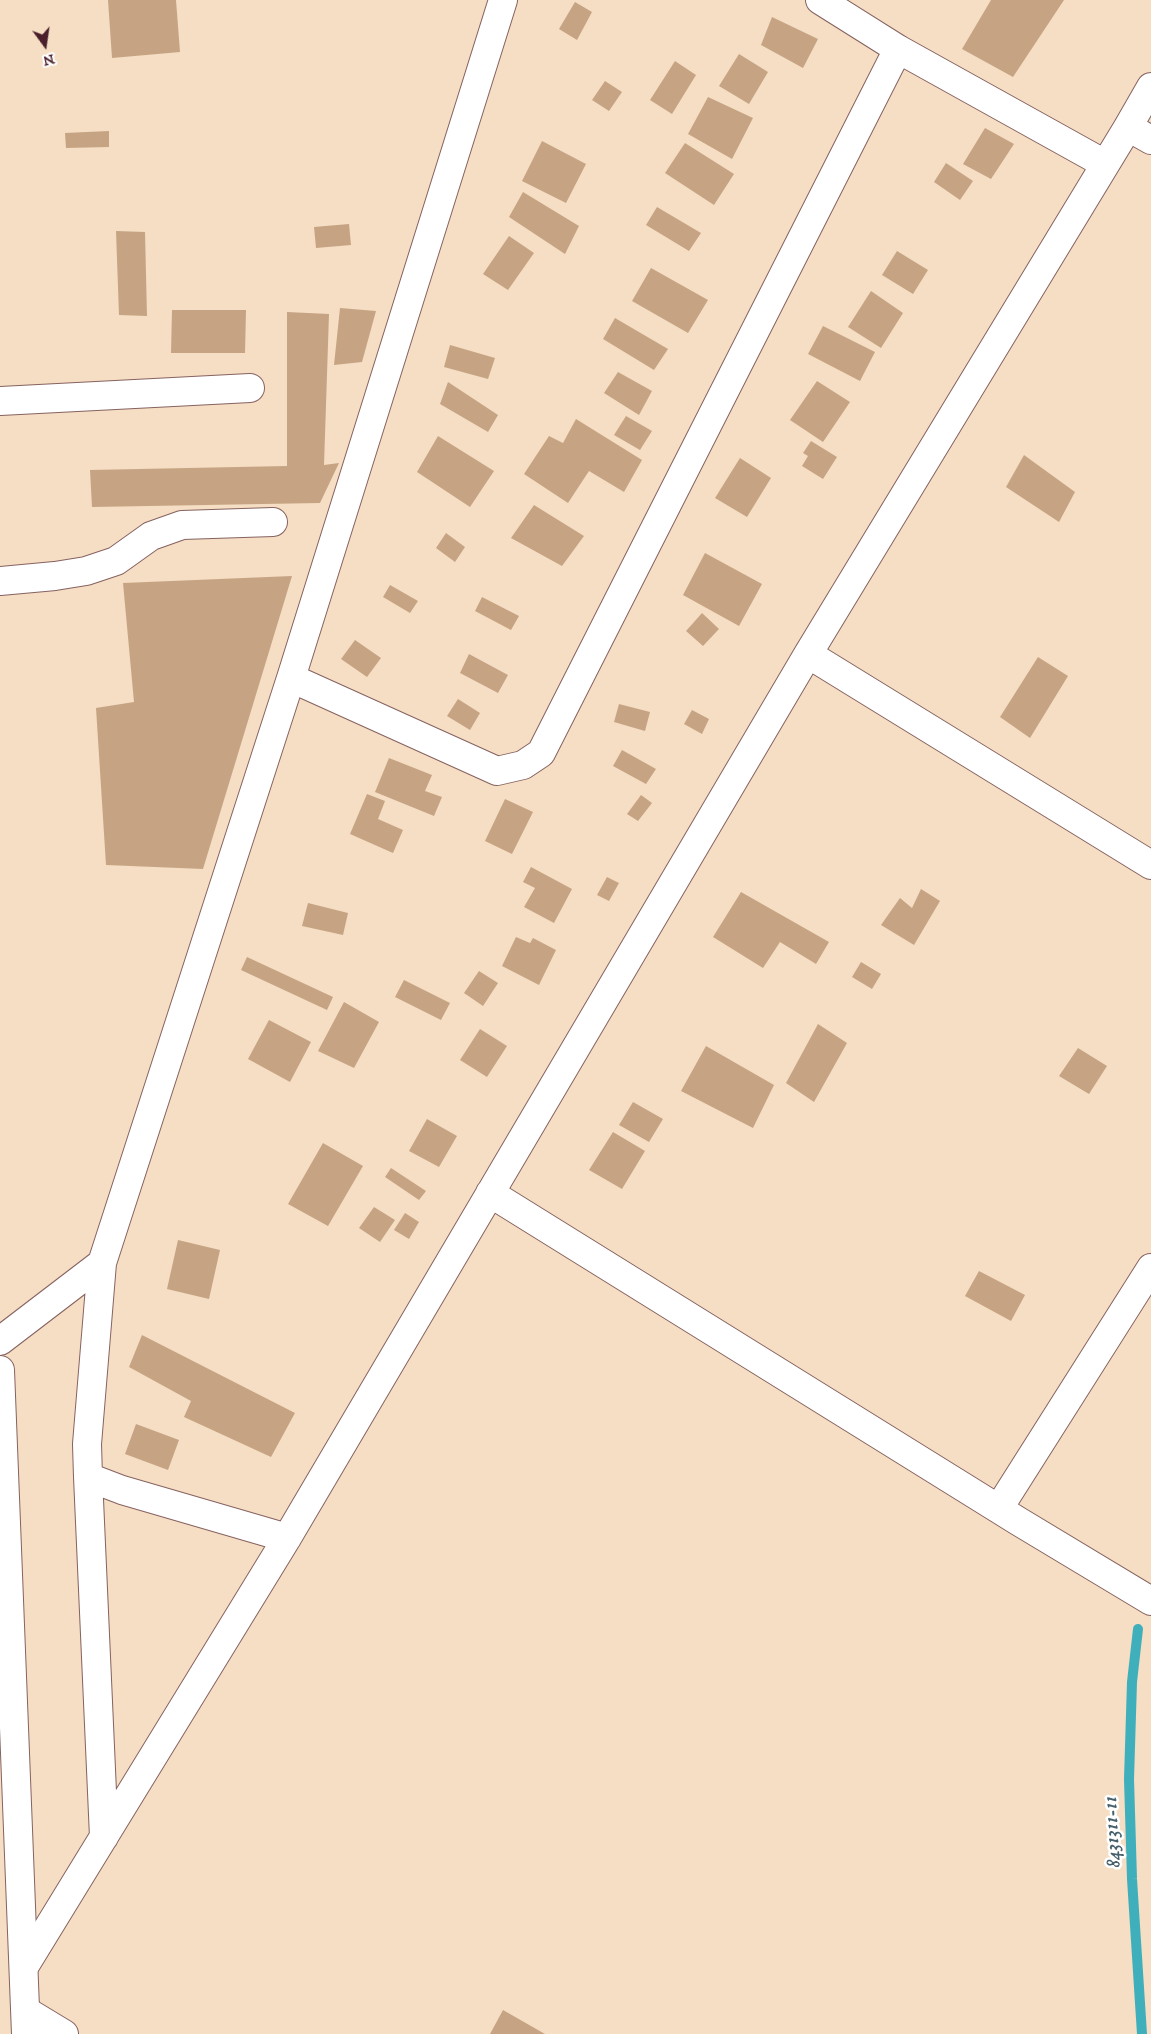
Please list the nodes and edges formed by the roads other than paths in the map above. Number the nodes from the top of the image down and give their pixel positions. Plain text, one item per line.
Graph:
1 (503, 0) edge
2 (820, 0) edge
3 (898, 50) junction
4 (1151, 87) edge
5 (1140, 134) edge
6 (1105, 164) junction
7 (250, 388) dead end
8 (0, 401) edge
9 (273, 522) dead end
10 (0, 581) edge
11 (808, 654) junction
12 (290, 678) junction
13 (1151, 864) edge
14 (490, 1193) junction
15 (102, 1263) junction
16 (1151, 1268) edge
17 (0, 1341) edge
18 (0, 1370) edge
19 (88, 1477) junction
20 (999, 1508) junction
21 (287, 1538) junction
22 (1151, 1601) edge
23 (104, 1837) junction
24 (24, 1967) junction
25 (26, 2022) edge
26 (64, 2034) edge

1 - 12 main road
2 - 3 main road
3 - 6 main road
3 - 12 main road
4 - 5 main road
5 - 6 main road
6 - 11 main road
7 - 8 main road
9 - 10 main road
11 - 13 main road
11 - 14 main road
12 - 15 main road
14 - 20 main road
14 - 21 main road
15 - 17 main road
15 - 19 main road
16 - 20 main road
18 - 24 main road
19 - 21 main road
19 - 23 main road
20 - 22 main road
21 - 23 main road
23 - 24 main road
24 - 25 main road
25 - 26 main road

